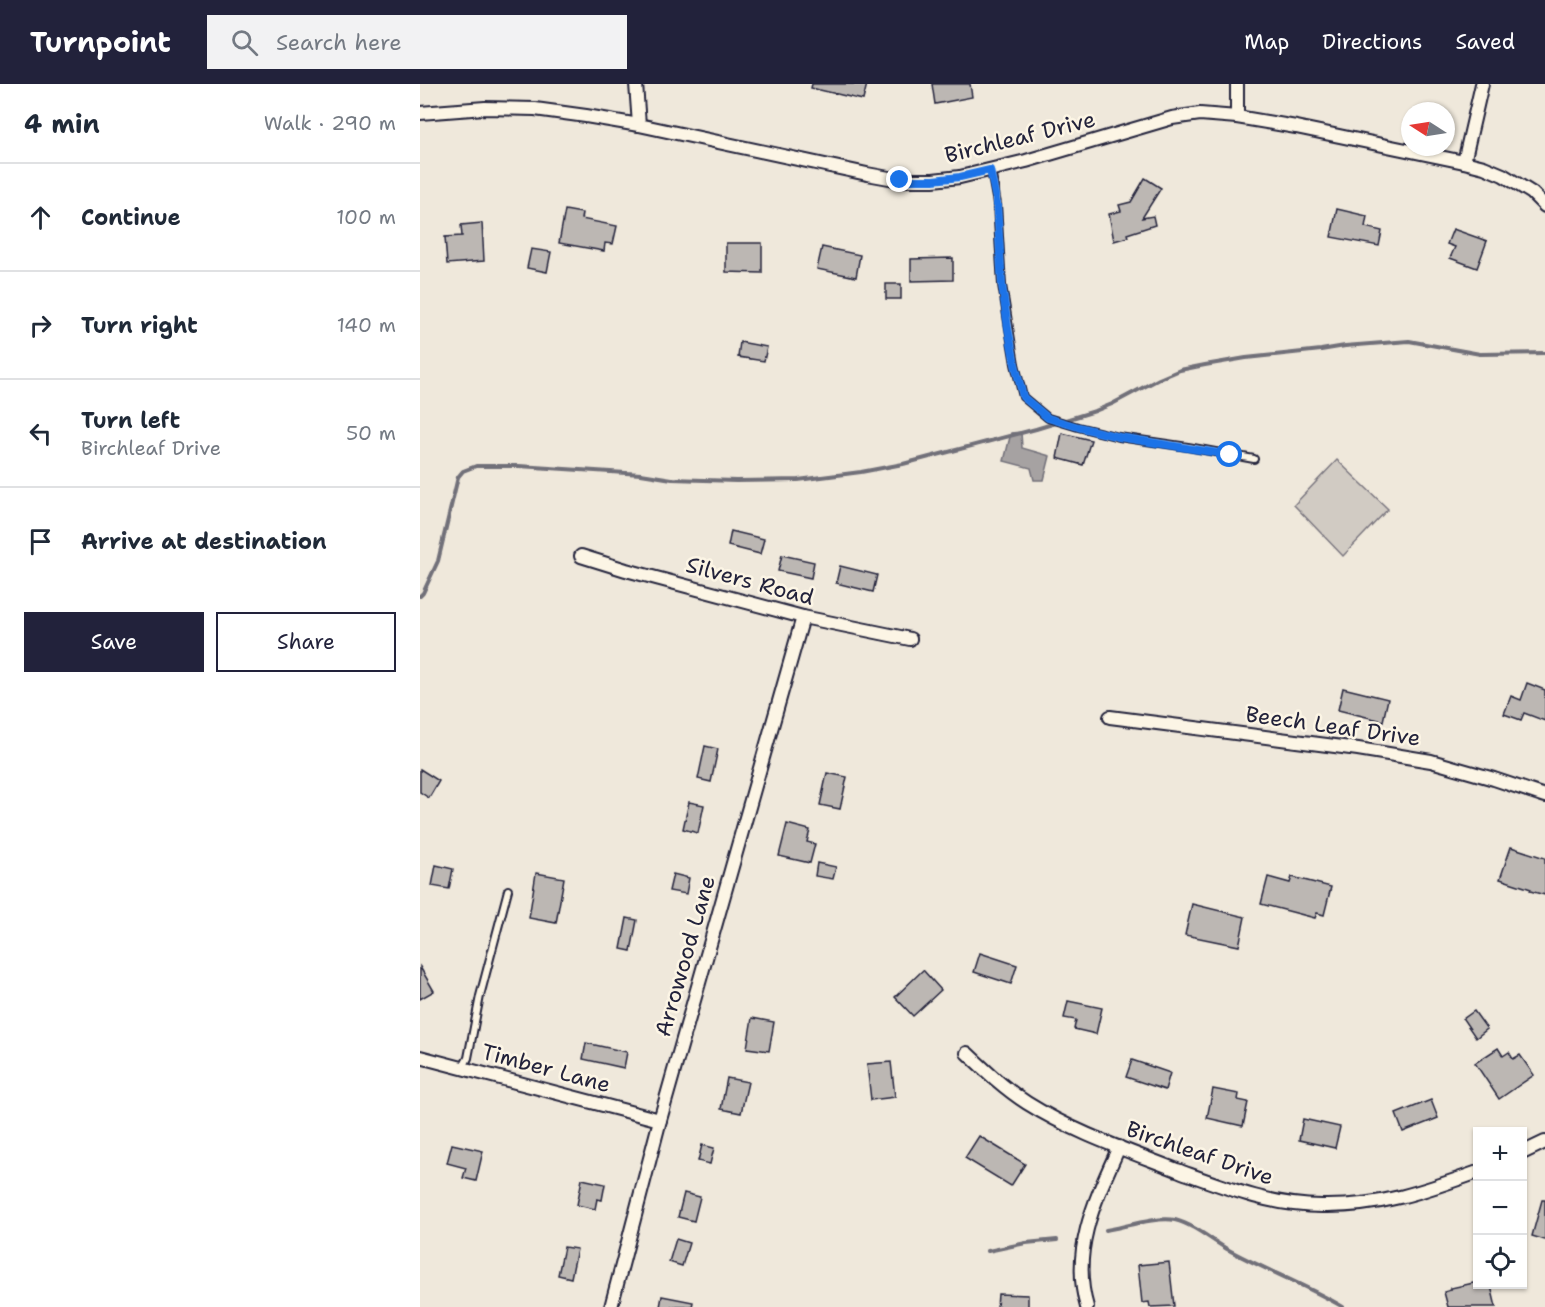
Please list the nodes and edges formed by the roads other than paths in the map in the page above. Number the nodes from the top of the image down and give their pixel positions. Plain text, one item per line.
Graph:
1 (636, 84) edge
2 (1236, 84) edge
3 (1482, 84) edge
4 (420, 113) edge
5 (1237, 117) junction
6 (639, 125) junction
7 (1464, 162) junction
8 (990, 170) junction
9 (1545, 206) edge
10 (1254, 459) dead end
11 (581, 556) dead end
12 (803, 617) junction
13 (910, 639) dead end
14 (1110, 717) dead end
15 (1545, 796) edge
16 (508, 890) dead end
17 (967, 1053) dead end
18 (420, 1057) edge
19 (463, 1067) junction
20 (660, 1120) junction
21 (1545, 1142) edge
22 (1119, 1147) junction
23 (1527, 1151) edge
24 (1473, 1174) edge
25 (611, 1307) edge
26 (1087, 1307) edge

1 - 6 street
2 - 5 street
3 - 7 street
4 - 6 street, Birchleaf Drive
5 - 7 street, Birchleaf Drive
5 - 8 street, Birchleaf Drive
6 - 8 street, Birchleaf Drive
7 - 9 street, Birchleaf Drive
8 - 10 lane
11 - 12 street, Silvers Road
12 - 13 street, Silvers Road
12 - 20 street, Arrowood Lane
14 - 15 street, Beech Leaf Drive
16 - 19 lane
17 - 22 street, Birchleaf Drive
18 - 19 street, Timber Lane
19 - 20 street, Timber Lane
20 - 25 street, Arrowood Lane
21 - 23 street
22 - 24 street, Birchleaf Drive
22 - 26 street

